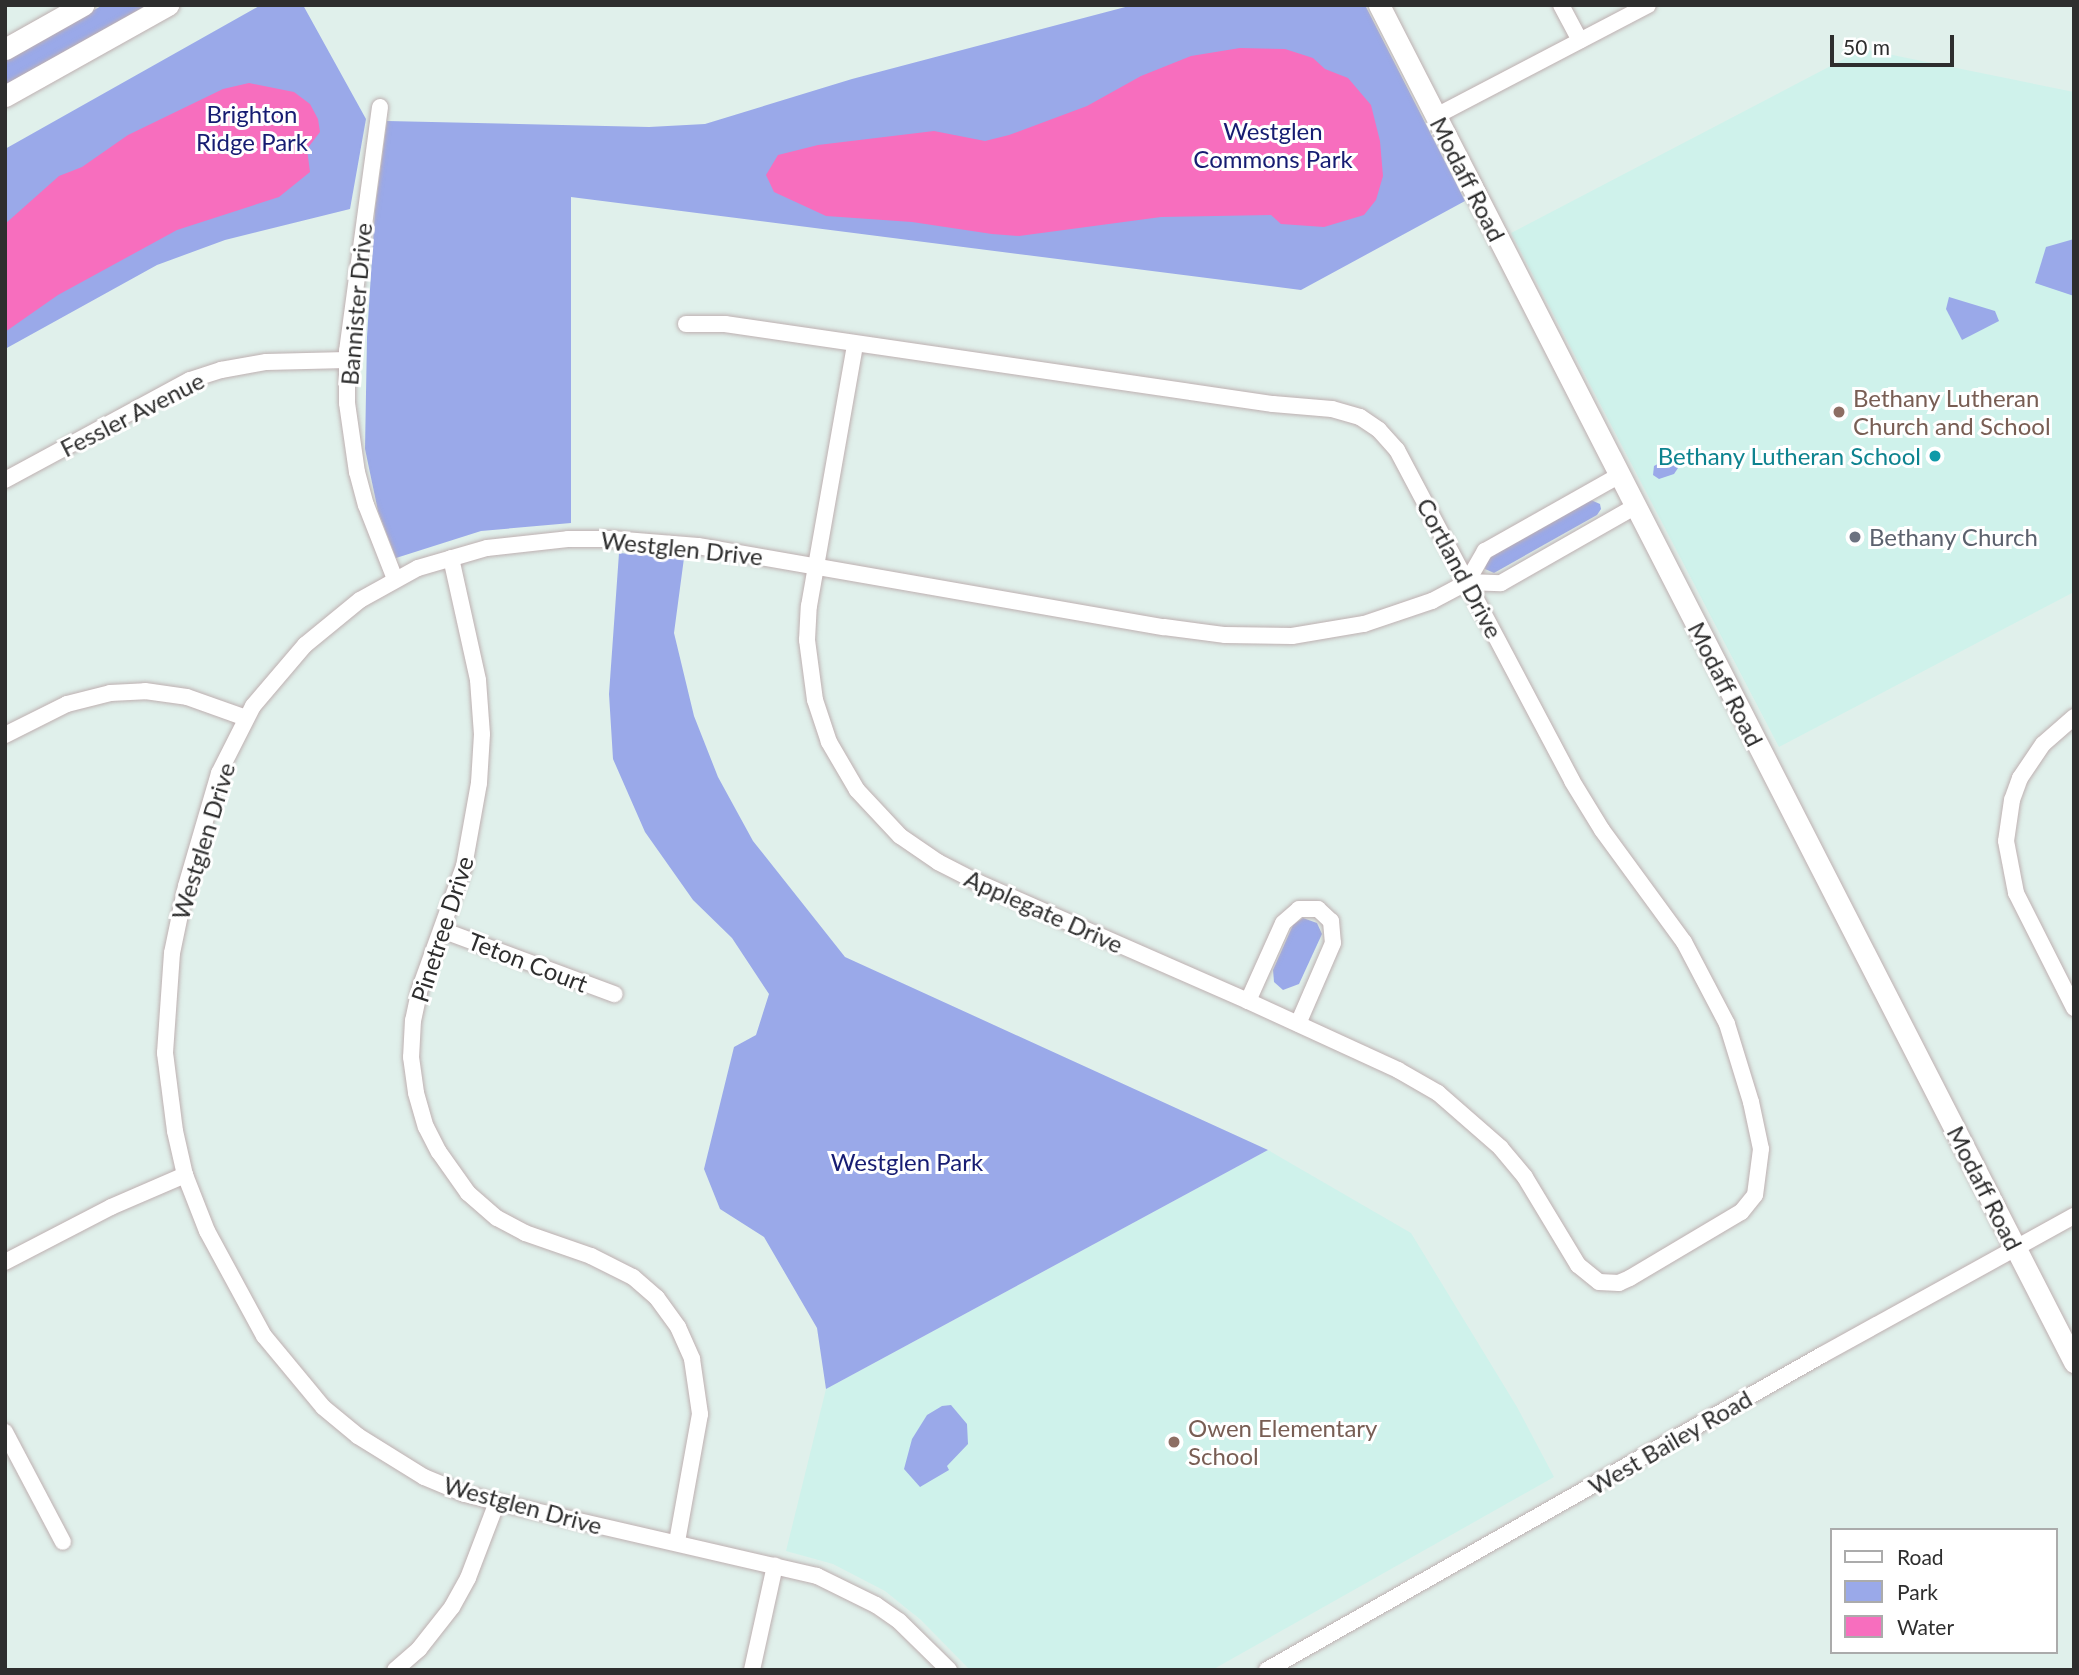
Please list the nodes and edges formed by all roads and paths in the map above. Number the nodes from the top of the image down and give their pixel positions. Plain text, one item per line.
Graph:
1 (83, 5) edge
2 (168, 5) edge
3 (1379, 5) edge
4 (1562, 5) edge
5 (1647, 5) edge
6 (1580, 40) junction
7 (5, 49) edge
8 (5, 96) edge
9 (380, 107) dead end
10 (1436, 116) junction
11 (687, 324) dead end
12 (855, 344) junction
13 (347, 360) junction
14 (1620, 475) junction
15 (5, 480) edge
16 (1636, 506) junction
17 (451, 558) junction
18 (816, 565) junction
19 (395, 579) junction
20 (1467, 582) junction
21 (2074, 716) edge
22 (246, 718) junction
23 (5, 735) edge
24 (442, 930) junction
25 (614, 994) dead end
26 (1248, 1001) junction
27 (2074, 1008) edge
28 (1298, 1024) junction
29 (185, 1175) junction
30 (2074, 1216) edge
31 (2015, 1247) junction
32 (5, 1262) edge
33 (1599, 1282) joint
34 (2074, 1362) edge
35 (5, 1432) edge
36 (496, 1502) junction
37 (63, 1542) dead end
38 (677, 1542) junction
39 (775, 1565) junction
40 (395, 1670) edge
41 (752, 1670) edge
42 (949, 1670) edge
43 (1267, 1670) edge

1 - 7 street
2 - 8 street
3 - 10 street, Modaff Road
4 - 6 street
5 - 6 street
6 - 10 street
9 - 13 street, Bannister Drive
10 - 14 street, Modaff Road
11 - 12 street, Cortland Drive
12 - 18 street, Applegate Drive
12 - 20 street, Cortland Drive
13 - 15 street, Fessler Avenue
13 - 19 street, Bannister Drive
14 - 16 street, Modaff Road
14 - 20 street
16 - 20 street, Westglen Drive
16 - 31 street, Modaff Road
17 - 18 street, Westglen Drive
17 - 19 street, Westglen Drive
17 - 24 street, Pinetree Drive
18 - 20 street, Westglen Drive
18 - 26 street, Applegate Drive
19 - 22 street, Westglen Drive
20 - 33 street, Cortland Drive
21 - 27 street
22 - 23 street
22 - 29 street, Westglen Drive
24 - 25 street, Teton Court
24 - 38 street, Pinetree Drive
26 - 28 street, Applegate Drive
26 - 28 street
28 - 33 street, Applegate Drive
29 - 32 street
29 - 36 street, Westglen Drive
30 - 31 street, West Bailey Road
31 - 34 street, Modaff Road
31 - 43 street, West Bailey Road
35 - 37 street
36 - 38 street, Westglen Drive
36 - 40 street
38 - 39 street, Westglen Drive
39 - 41 street
39 - 42 street, Westglen Drive

